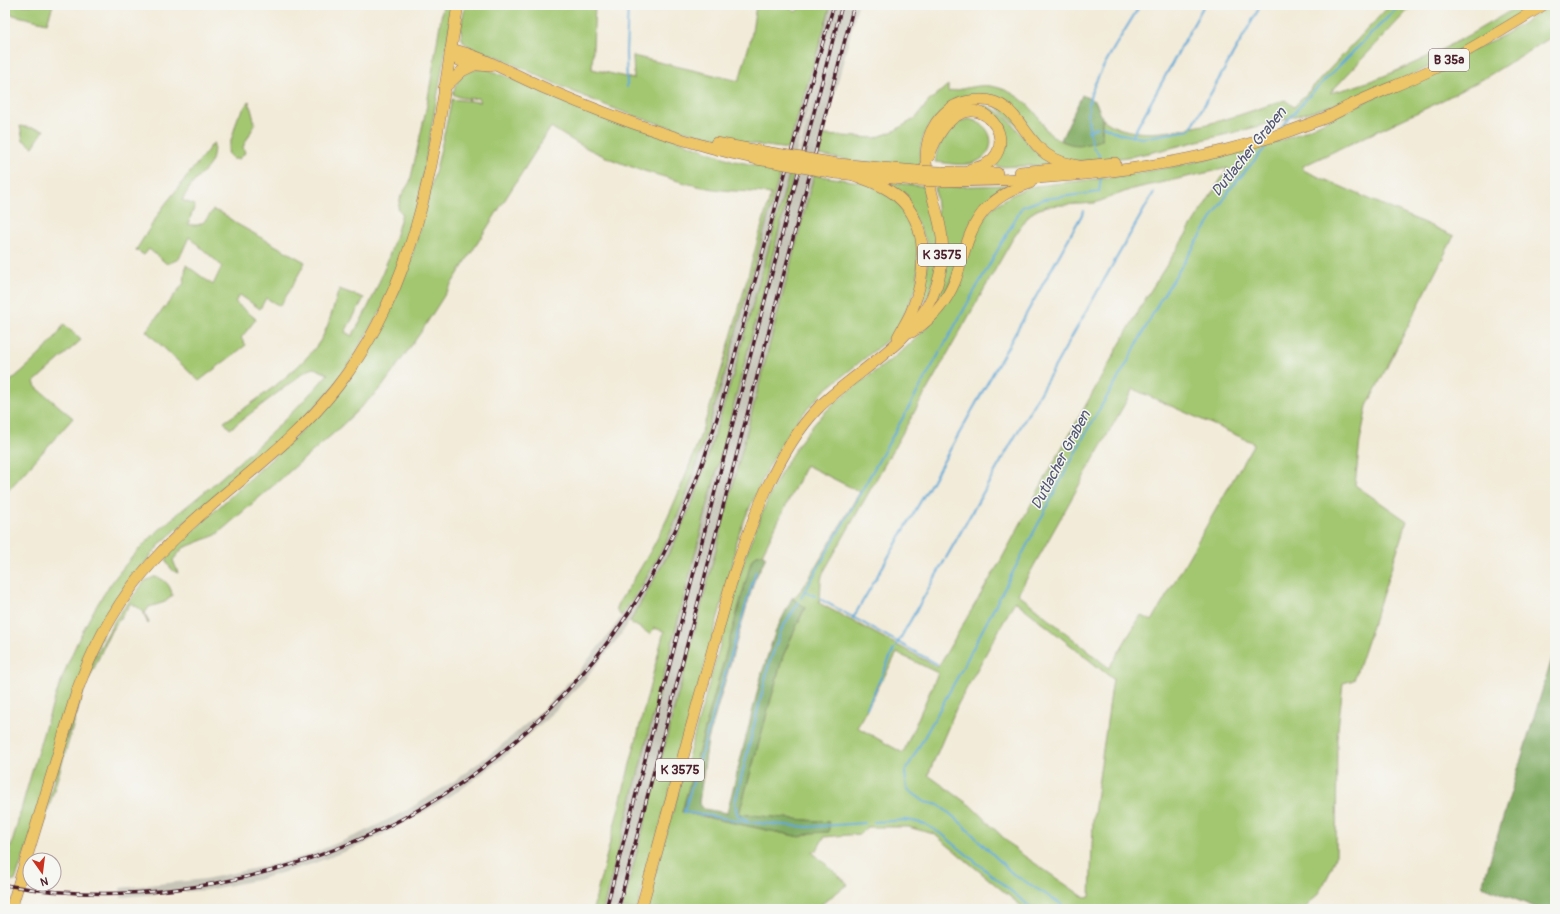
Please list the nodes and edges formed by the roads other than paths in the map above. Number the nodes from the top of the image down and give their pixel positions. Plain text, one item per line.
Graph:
1 (458, 5) edge
2 (1543, 5) edge
3 (451, 51) junction
4 (474, 65) junction
5 (497, 67) junction
6 (444, 88) junction
7 (1350, 105) junction
8 (926, 164) junction
9 (1125, 166) junction
10 (836, 168) junction
11 (1089, 169) junction
12 (953, 173) junction
13 (850, 174) junction
14 (916, 175) junction
15 (940, 176) junction
16 (1041, 179) junction
17 (903, 337) junction
18 (893, 347) junction
19 (11, 909) edge
20 (642, 909) edge

1 - 3 main road
2 - 7 main road, B 35a
3 - 4 main road, B 35a
3 - 5 main road, B 35a
3 - 6 main road
4 - 5 main road, B 35a
4 - 6 main road
5 - 10 main road, B 35a, bridge
6 - 19 main road
7 - 9 main road, B 35a
7 - 9 main road, B 35a
8 - 11 main road
8 - 12 main road
8 - 17 main road, K 3575
9 - 11 main road, B 35a
10 - 13 main road, B 35a
10 - 14 main road, B 35a
11 - 12 main road, B 35a
11 - 16 main road, B 35a
12 - 15 main road, B 35a
13 - 14 main road, B 35a
13 - 18 main road
14 - 15 main road, B 35a, bridge
15 - 16 main road, B 35a
16 - 17 main road
17 - 18 main road, K 3575
18 - 20 main road, K 3575

